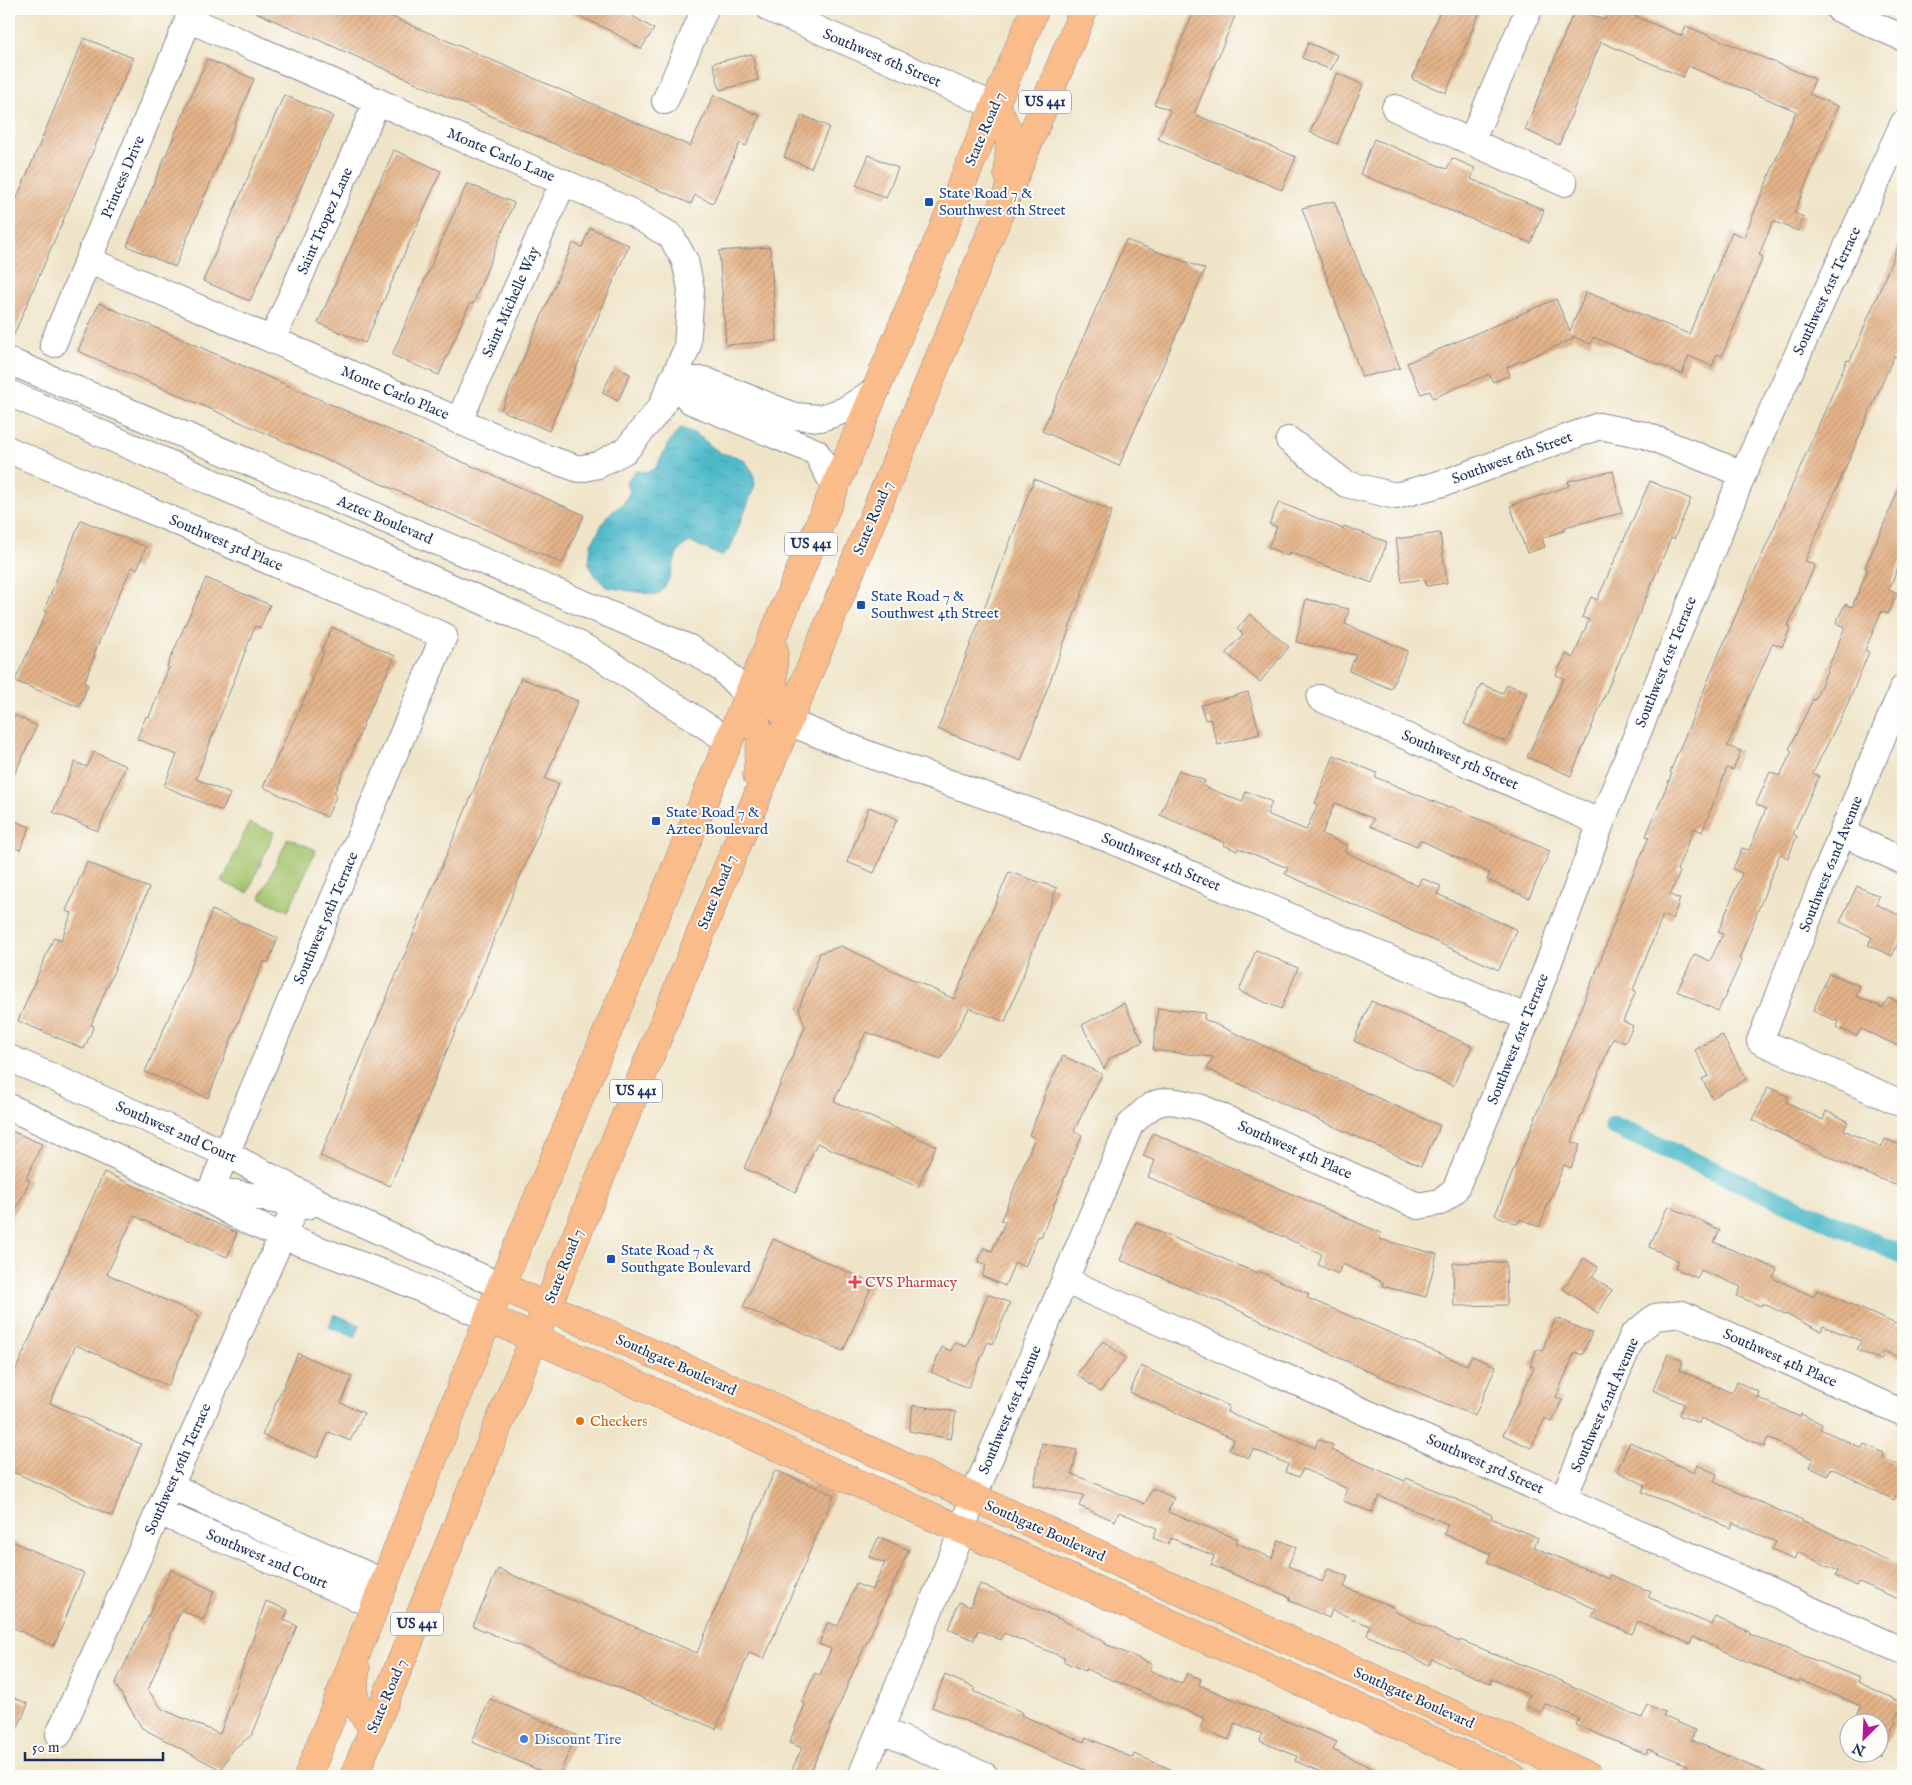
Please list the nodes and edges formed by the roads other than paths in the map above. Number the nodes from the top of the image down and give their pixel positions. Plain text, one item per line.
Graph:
1 (705, 9) edge
2 (770, 9) edge
3 (1035, 9) edge
4 (1084, 9) edge
5 (1529, 9) edge
6 (1838, 9) edge
7 (190, 14) edge
8 (1903, 38) edge
9 (665, 100) dead end
10 (378, 102) junction
11 (995, 106) junction
12 (1395, 108) dead end
13 (1903, 124) edge
14 (1471, 142) junction
15 (563, 182) junction
16 (1564, 183) dead end
17 (1007, 196) junction
18 (88, 260) junction
19 (272, 340) junction
20 (53, 344) dead end
21 (9, 361) edge
22 (672, 380) junction
23 (876, 390) junction
24 (9, 393) edge
25 (459, 421) junction
26 (1289, 440) dead end
27 (9, 450) edge
28 (1743, 474) junction
29 (835, 487) junction
30 (775, 631) junction
31 (444, 636) joint
32 (1903, 688) edge
33 (749, 697) junction
34 (1320, 698) dead end
35 (788, 722) junction
36 (728, 741) junction
37 (753, 806) junction
38 (1601, 822) junction
39 (1842, 833) junction
40 (1903, 861) edge
41 (1528, 1018) junction
42 (9, 1058) edge
43 (1903, 1104) edge
44 (1150, 1106) joint
45 (9, 1107) edge
46 (227, 1154) junction
47 (207, 1198) junction
48 (1440, 1202) joint
49 (297, 1203) junction
50 (341, 1214) junction
51 (282, 1236) junction
52 (1066, 1280) junction
53 (500, 1286) junction
54 (547, 1308) junction
55 (1655, 1317) joint
56 (489, 1318) junction
57 (534, 1338) junction
58 (1903, 1413) edge
59 (170, 1486) junction
60 (973, 1498) junction
61 (1563, 1499) junction
62 (158, 1512) junction
63 (962, 1532) junction
64 (380, 1594) junction
65 (362, 1644) junction
66 (1903, 1652) edge
67 (1449, 1714) junction
68 (374, 1728) junction
69 (881, 1730) junction
70 (59, 1734) dead end
71 (1436, 1743) junction
72 (308, 1776) edge
73 (354, 1776) edge
74 (861, 1776) edge
75 (985, 1776) edge
76 (1511, 1776) edge
77 (1589, 1776) edge

1 - 9 street
2 - 11 street, Southwest 6th Street
3 - 11 main road, State Road 7 / US 441
4 - 17 main road, State Road 7 / US 441
5 - 14 street
6 - 8 street
7 - 10 street, Monte Carlo Lane
7 - 18 street, Princess Drive
10 - 15 street, Monte Carlo Lane
10 - 19 street, Saint Tropez Lane
11 - 17 main road
11 - 23 main road, State Road 7 / US 441
12 - 14 street
13 - 28 street, Southwest 61st Terrace
14 - 16 street
15 - 22 street, Monte Carlo Lane
15 - 25 street, Saint Michelle Way
17 - 35 main road, State Road 7 / US 441
18 - 19 street, Monte Carlo Place
18 - 20 street, Princess Drive
19 - 25 street, Monte Carlo Place
21 - 33 street, Aztec Boulevard
22 - 23 street
22 - 25 street, Monte Carlo Place
22 - 29 street
23 - 29 main road, State Road 7 / US 441
24 - 36 street
26 - 28 street, Southwest 6th Street
27 - 31 street, Southwest 3rd Place
28 - 38 street, Southwest 61st Terrace
29 - 30 main road, State Road 7 / US 441
30 - 33 main road, State Road 7 / US 441
30 - 35 main road
31 - 46 street, Southwest 56th Terrace
32 - 39 street, Southwest 62nd Avenue
33 - 36 main road, State Road 7 / US 441
33 - 37 main road
34 - 38 street, Southwest 5th Street
35 - 37 main road, State Road 7 / US 441
35 - 41 street, Southwest 4th Street
36 - 53 main road, State Road 7 / US 441
37 - 54 main road, State Road 7 / US 441
38 - 41 street, Southwest 61st Terrace
39 - 40 street
39 - 43 street, Southwest 62nd Avenue
41 - 48 street, Southwest 61st Terrace
42 - 46 street, Southwest 2nd Court
44 - 48 street, Southwest 4th Place
44 - 52 street, Southwest 61st Avenue
45 - 47 street
46 - 47 street, Southwest 56th Terrace
46 - 50 street, Southwest 2nd Court
47 - 49 street, Southwest 2nd Court
47 - 51 street
49 - 50 street, Southwest 2nd Court
49 - 51 street, Southwest 56th Terrace
50 - 53 street, Southwest 2nd Court
51 - 56 street
51 - 59 street, Southwest 56th Terrace
52 - 60 street, Southwest 61st Avenue
52 - 61 street, Southwest 3rd Street
53 - 54 main road, Southgate Boulevard
53 - 56 main road, State Road 7 / US 441
54 - 57 main road, State Road 7 / US 441
54 - 60 main road, Southgate Boulevard
55 - 58 street, Southwest 4th Place
55 - 61 street, Southwest 62nd Avenue
56 - 57 main road
56 - 64 main road, State Road 7 / US 441
57 - 63 main road
57 - 68 main road, State Road 7 / US 441
59 - 62 street, Southwest 56th Terrace
59 - 64 street, Southwest 2nd Court
60 - 63 street, Southwest 61st Avenue
60 - 67 main road, Southgate Boulevard
61 - 66 street, Southwest 3rd Street
62 - 64 street, Southwest 2nd Court
62 - 70 street, Southwest 56th Terrace
63 - 69 street, Southwest 61st Avenue
63 - 71 main road
64 - 65 main road, State Road 7 / US 441
65 - 68 main road
65 - 72 main road, State Road 7 / US 441
67 - 71 main road
67 - 77 main road, Southgate Boulevard
68 - 73 main road, State Road 7 / US 441
69 - 74 street, Southwest 61st Avenue
69 - 75 street
71 - 76 main road

